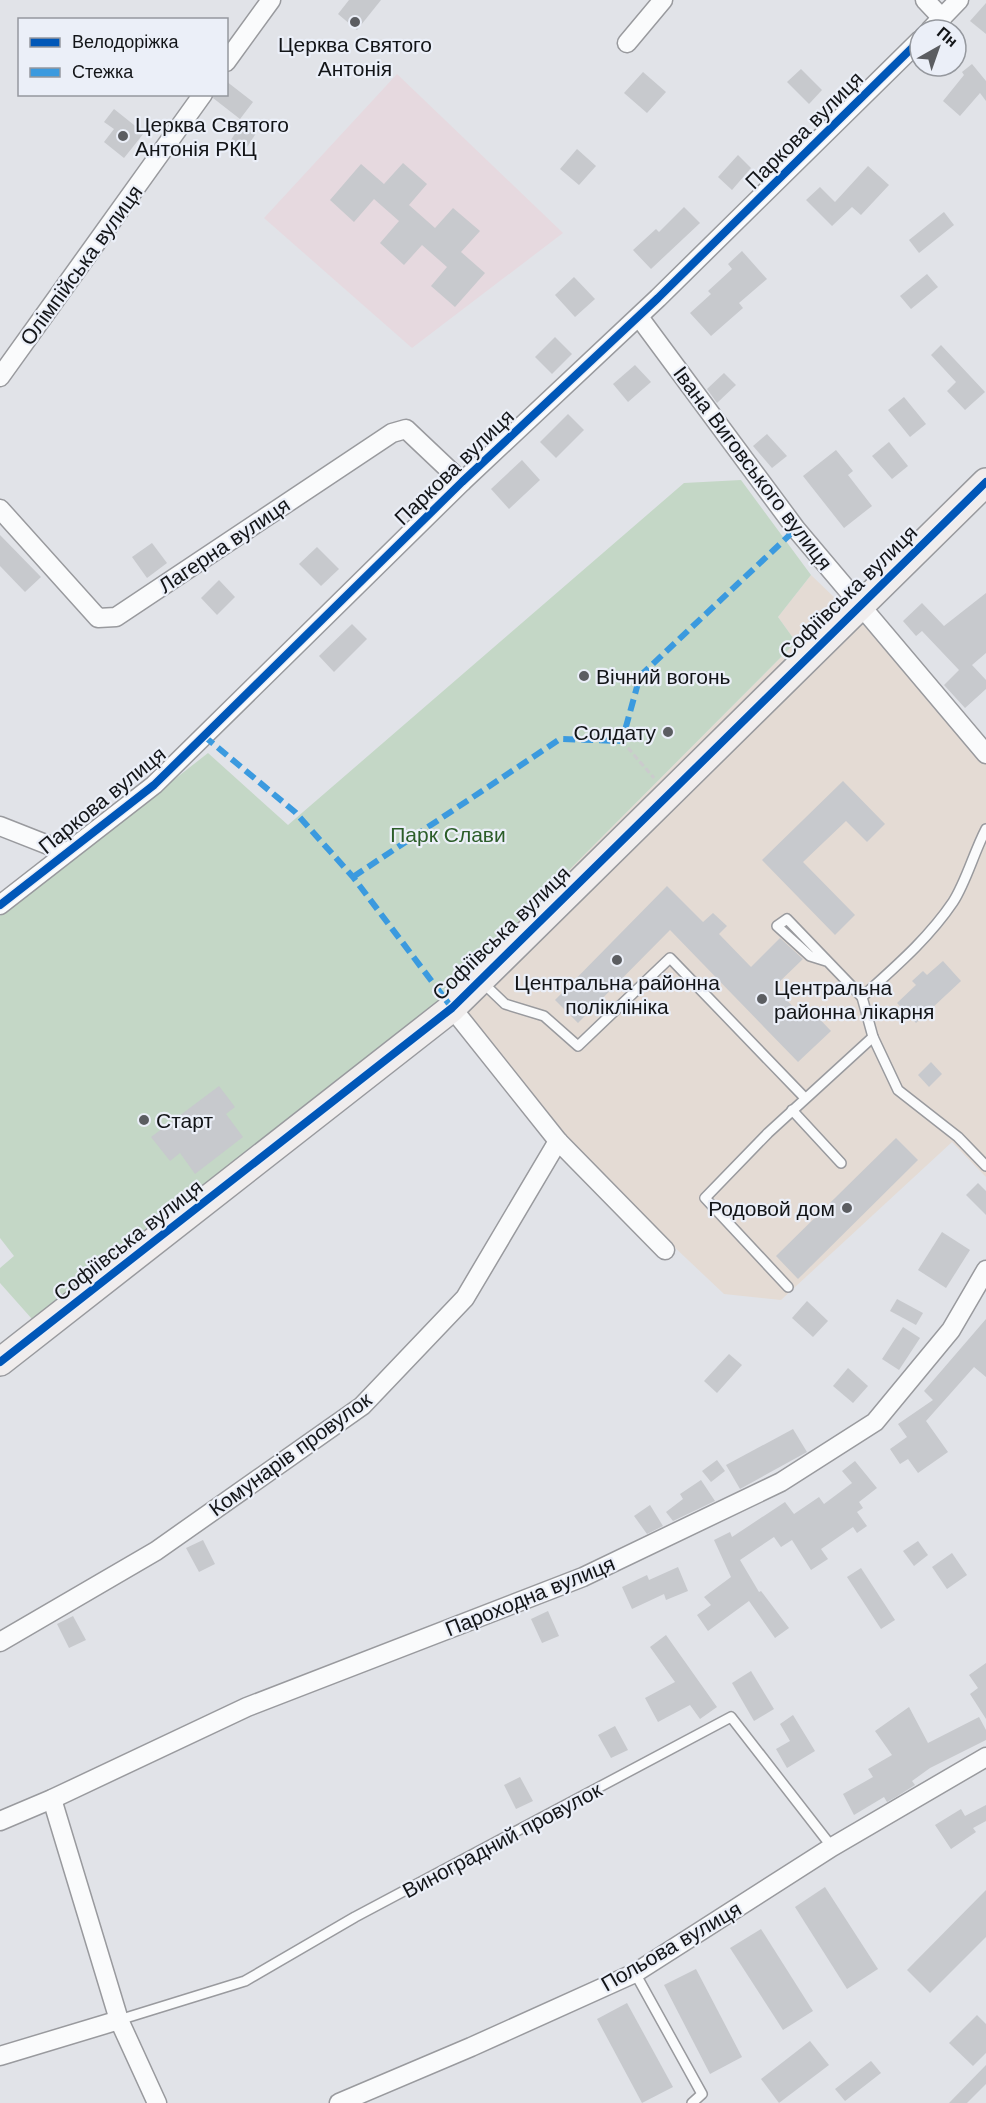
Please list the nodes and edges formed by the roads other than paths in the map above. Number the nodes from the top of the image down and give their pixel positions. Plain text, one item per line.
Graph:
1 (271, 0) edge
2 (663, 0) edge
3 (925, 0) edge
4 (959, 0) edge
5 (933, 18) edge
6 (942, 18) edge
7 (627, 44) dead end
8 (908, 52) edge
9 (228, 59) edge
10 (202, 96) edge
11 (639, 317) junction
12 (0, 377) edge
13 (462, 482) junction
14 (986, 482) edge
15 (0, 509) edge
16 (860, 606) junction
17 (986, 754) edge
18 (0, 826) edge
19 (986, 829) edge
20 (66, 852) junction
21 (0, 905) edge
22 (826, 961) junction
23 (481, 980) junction
24 (862, 997) junction
25 (452, 1008) junction
26 (873, 1037) junction
27 (805, 1098) junction
28 (792, 1110) junction
29 (558, 1141) junction
30 (841, 1163) dead end
31 (986, 1166) edge
32 (665, 1250) dead end
33 (986, 1270) edge
34 (788, 1287) dead end
35 (0, 1362) edge
36 (0, 1642) edge
37 (986, 1757) edge
38 (52, 1799) junction
39 (0, 1821) edge
40 (832, 1847) junction
41 (635, 1972) junction
42 (119, 2020) junction
43 (0, 2056) edge
44 (157, 2103) edge
45 (339, 2103) edge
46 (692, 2103) edge

1 - 9 street
2 - 7 street
3 - 5 street
4 - 6 street
8 - 11 street, Паркова вулиця
10 - 12 street, Олімпійська вулиця
11 - 13 street, Паркова вулиця
11 - 16 street, Івана Виговського вулиця
13 - 15 street, Лагерна вулиця
13 - 20 street, Паркова вулиця
14 - 16 street, Софіївська вулиця
16 - 17 street, Івана Виговського вулиця
16 - 23 street, Софіївська вулиця
18 - 20 street
19 - 24 lane
20 - 21 street, Паркова вулиця
22 - 22 lane
22 - 24 lane
23 - 25 street, Софіївська вулиця
23 - 27 lane
24 - 26 lane
25 - 29 street
25 - 35 street, Софіївська вулиця
26 - 27 lane
26 - 31 lane
27 - 28 lane
28 - 30 lane
28 - 34 lane
29 - 32 street
29 - 36 street, Комунарів провулок
33 - 38 street, Пароходна вулиця
37 - 40 street, Польова вулиця
38 - 39 street, Пароходна вулиця
38 - 42 street
40 - 41 street, Польова вулиця
40 - 42 lane, Виноградний провулок
41 - 45 street, Польова вулиця
41 - 46 lane
42 - 43 street
42 - 44 street

